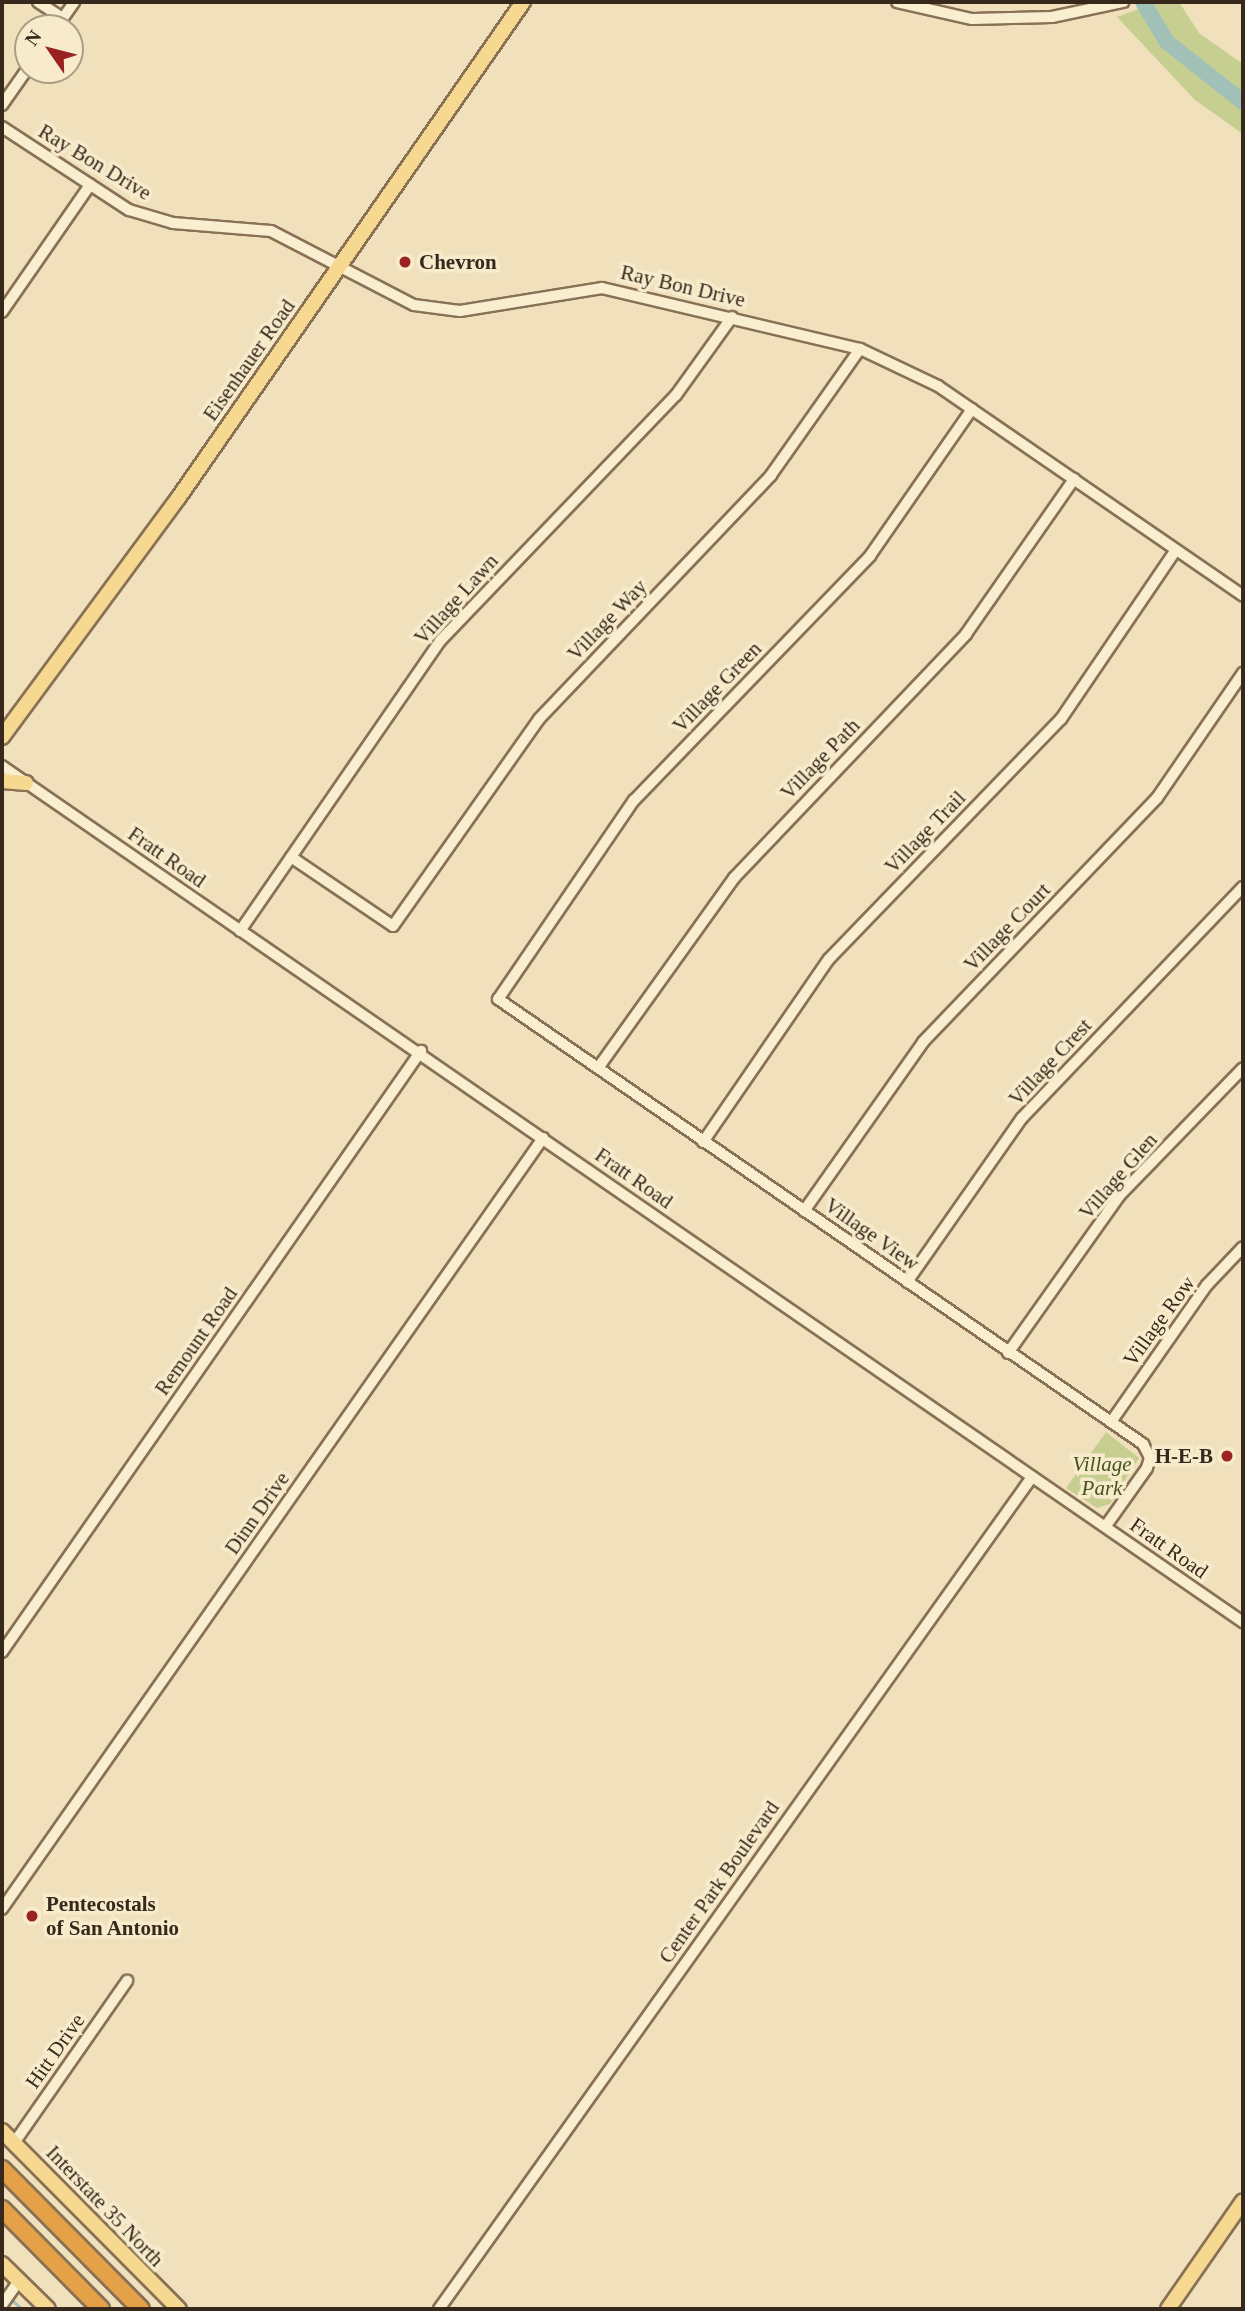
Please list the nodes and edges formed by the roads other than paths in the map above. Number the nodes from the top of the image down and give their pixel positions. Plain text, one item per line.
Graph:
1 (523, 2) edge
2 (897, 2) edge
3 (1123, 2) edge
4 (17, 84) edge
5 (2, 105) edge
6 (2, 127) edge
7 (90, 185) junction
8 (339, 267) junction
9 (2, 312) edge
10 (732, 317) junction
11 (860, 349) junction
12 (972, 409) junction
13 (1074, 479) junction
14 (1176, 550) junction
15 (1243, 596) edge
16 (1243, 673) edge
17 (2, 737) edge
18 (2, 766) edge
19 (2, 781) edge
20 (26, 783) junction
21 (291, 857) junction
22 (1243, 887) edge
23 (240, 931) junction
24 (498, 999) joint
25 (421, 1051) junction
26 (598, 1068) junction
27 (1243, 1068) edge
28 (542, 1138) junction
29 (703, 1142) junction
30 (804, 1211) junction
31 (1243, 1247) edge
32 (907, 1282) junction
33 (1008, 1353) junction
34 (1111, 1422) junction
35 (1032, 1477) junction
36 (1105, 1527) junction
37 (1243, 1622) edge
38 (2, 1652) edge
39 (2, 1909) edge
40 (127, 1981) dead end
41 (2, 2131) edge
42 (14, 2143) junction
43 (2, 2169) edge
44 (1243, 2201) edge
45 (2, 2209) edge
46 (2, 2264) edge
47 (9, 2294) edge
48 (1172, 2308) edge
49 (48, 2309) edge
50 (101, 2309) edge
51 (141, 2309) edge
52 (179, 2309) edge
53 (439, 2309) edge

1 - 8 main road, Eisenhauer Road
2 - 3 street
4 - 5 street
6 - 7 street, Ray Bon Drive
7 - 8 street, Ray Bon Drive
7 - 9 street
8 - 10 street, Ray Bon Drive
8 - 17 main road, Eisenhauer Road
10 - 11 street, Ray Bon Drive
10 - 21 street, Village Lawn
11 - 12 street, Ray Bon Drive
11 - 21 street, Village Way
12 - 13 street, Ray Bon Drive
12 - 24 street, Village Green
13 - 14 street, Ray Bon Drive
13 - 26 street, Village Path
14 - 15 street, Ray Bon Drive
14 - 29 street, Village Trail
16 - 30 street, Village Court
18 - 20 street, Fratt Road
19 - 20 main road
20 - 23 street, Fratt Road
21 - 23 street, Village Lawn
22 - 32 street, Village Crest
23 - 25 street, Fratt Road
24 - 26 street, Village View
25 - 28 street, Fratt Road
25 - 38 street, Remount Road
26 - 29 street, Village View
27 - 33 street, Village Glen
28 - 35 street, Fratt Road
28 - 39 street, Dinn Drive
29 - 30 street, Village View
30 - 32 street, Village View
31 - 34 street, Village Row
32 - 33 street, Village View
33 - 34 street, Village View
34 - 36 street, Village View
35 - 36 street, Fratt Road
35 - 53 street, Center Park Boulevard
36 - 37 street, Fratt Road
40 - 42 street, Hitt Drive
41 - 42 main road, Interstate 35 North
42 - 52 main road, Interstate 35 North
43 - 51 highway
44 - 48 main road
45 - 50 highway
46 - 47 main road
47 - 49 main road

